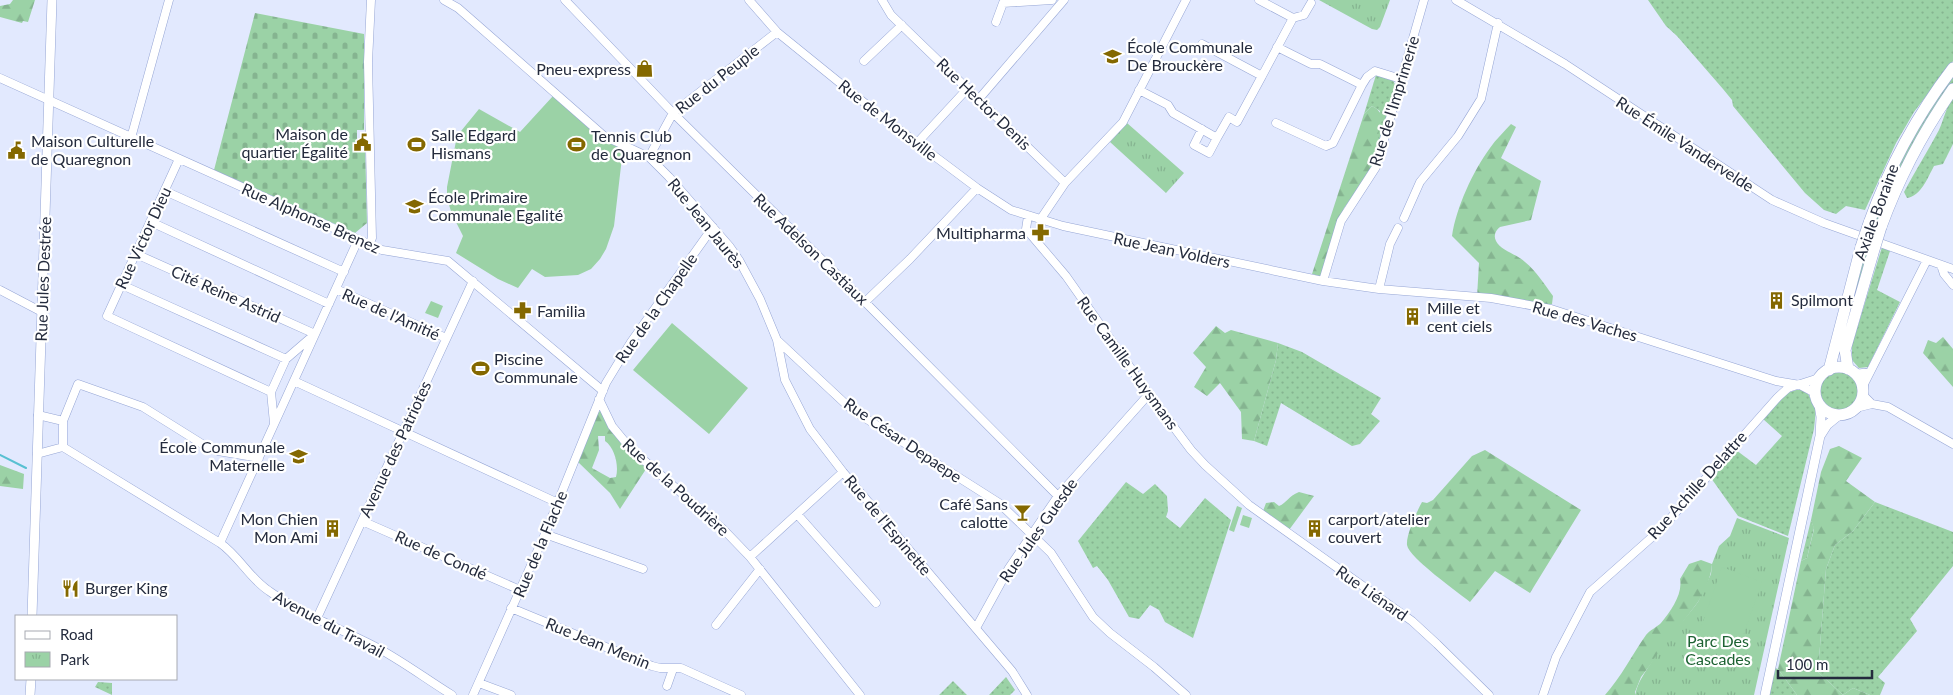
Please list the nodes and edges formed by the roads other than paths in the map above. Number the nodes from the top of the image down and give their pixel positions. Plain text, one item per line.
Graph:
1 (52, 0) edge
2 (168, 0) edge
3 (371, 0) edge
4 (444, 0) edge
5 (565, 0) edge
6 (749, 0) edge
7 (882, 0) edge
8 (1043, 0) edge
9 (1052, 0) edge
10 (1064, 0) edge
11 (1186, 0) edge
12 (1259, 0) edge
13 (1424, 0) edge
14 (1456, 0) edge
15 (1003, 1) edge
16 (1311, 3) dead end
17 (1293, 18) junction
18 (996, 22) dead end
19 (1498, 23) junction
20 (902, 26) junction
21 (777, 32) junction
22 (1202, 44) dead end
23 (1277, 47) junction
24 (864, 61) dead end
25 (1953, 68) edge
26 (1262, 76) junction
27 (0, 78) edge
28 (1400, 79) junction
29 (1362, 85) junction
30 (968, 88) junction
31 (1953, 89) edge
32 (1139, 90) junction
33 (48, 100) junction
34 (978, 100) junction
35 (673, 113) junction
36 (1276, 124) dead end
37 (1202, 129) junction
38 (131, 138) junction
39 (1217, 138) junction
40 (917, 143) junction
41 (649, 157) junction
42 (179, 159) junction
43 (1065, 183) junction
44 (977, 188) junction
45 (164, 191) junction
46 (1028, 216) junction
47 (1404, 218) dead end
48 (1040, 220) junction
49 (151, 222) junction
50 (713, 227) junction
51 (1398, 228) dead end
52 (358, 240) junction
53 (369, 245) junction
54 (136, 254) junction
55 (1927, 260) junction
56 (1941, 265) junction
57 (1953, 269) edge
58 (344, 272) junction
59 (1306, 278) joint
60 (473, 281) junction
61 (1323, 281) junction
62 (122, 284) junction
63 (1953, 285) edge
64 (336, 289) junction
65 (1379, 289) junction
66 (0, 290) edge
67 (865, 302) junction
68 (329, 304) junction
69 (42, 312) junction
70 (315, 334) junction
71 (446, 338) junction
72 (777, 340) junction
73 (286, 358) junction
74 (1829, 370) junction
75 (1852, 372) junction
76 (1870, 372) junction
77 (1819, 378) junction
78 (294, 381) junction
79 (1800, 385) junction
80 (603, 391) junction
81 (1862, 391) junction
82 (271, 392) junction
83 (1815, 393) junction
84 (1149, 394) junction
85 (599, 399) junction
86 (1872, 404) junction
87 (1819, 405) junction
88 (1856, 408) junction
89 (38, 415) junction
90 (1838, 416) junction
91 (62, 421) junction
92 (274, 425) junction
93 (404, 432) junction
94 (1820, 436) junction
95 (1953, 444) edge
96 (63, 446) junction
97 (37, 454) junction
98 (259, 458) junction
99 (843, 472) junction
100 (1058, 496) junction
101 (1245, 502) joint
102 (558, 503) junction
103 (797, 514) junction
104 (362, 521) junction
105 (546, 534) junction
106 (1033, 534) junction
107 (220, 543) junction
108 (750, 557) junction
109 (643, 569) dead end
110 (760, 569) junction
111 (520, 590) junction
112 (876, 603) dead end
113 (512, 608) junction
114 (32, 615) edge
115 (317, 618) junction
116 (716, 625) dead end
117 (976, 628) junction
118 (673, 669) junction
119 (31, 680) edge
120 (479, 683) junction
121 (667, 686) dead end
122 (30, 695) edge
123 (452, 695) edge
124 (473, 695) edge
125 (511, 695) edge
126 (741, 695) edge
127 (860, 695) edge
128 (1027, 695) edge
129 (1186, 695) edge
130 (1489, 695) edge
131 (1543, 695) edge
132 (1765, 695) edge

1 - 33 main road, Rue Jules Destrée
2 - 38 street
3 - 53 street
4 - 41 street, Rue Jean Jaurès
5 - 35 street, Rue Adelson Castiaux
6 - 21 street, Rue de Monsville
7 - 20 street, Rue Hector Denis
8 - 9 street
8 - 15 street
10 - 34 street
11 - 32 street
12 - 17 street
13 - 28 street, Rue de l'Imprimerie
14 - 19 street, Rue Émile Vandervelde
15 - 18 street
16 - 17 street
17 - 23 street
19 - 47 street
19 - 55 street, Rue Émile Vandervelde
20 - 24 street
20 - 30 street, Rue Hector Denis
21 - 35 street, Rue du Peuple
21 - 40 street, Rue de Monsville
22 - 26 street
23 - 26 street
23 - 29 street
25 - 74 highway, Axiale Boraine, bridge
26 - 39 street
27 - 33 street, Rue Alphonse Brenez
28 - 29 street
28 - 61 street, Rue de l'Imprimerie
29 - 36 street
30 - 34 street, Rue Hector Denis
30 - 40 street
31 - 75 highway, Axiale Boraine, bridge
32 - 37 street
32 - 43 street
33 - 38 street, Rue Alphonse Brenez
33 - 69 main road, Rue Jules Destrée
34 - 43 street, Rue Hector Denis
35 - 41 street, Rue du Peuple
35 - 67 street, Rue Adelson Castiaux
37 - 39 street
37 - 39 street
38 - 42 street, Rue Alphonse Brenez
40 - 44 street, Rue de Monsville
41 - 50 street, Rue Jean Jaurès
42 - 45 street, Rue Victor Dieu
42 - 52 street, Rue Alphonse Brenez
43 - 48 street
44 - 46 street, Rue de Monsville
44 - 67 street
45 - 49 street, Rue Victor Dieu
45 - 58 street
46 - 48 street, Rue de Monsville
46 - 84 street, Rue Camille Huysmans
48 - 59 street, Rue Jean Volders
49 - 54 street, Rue Victor Dieu
49 - 68 street, Cité Reine Astrid
50 - 72 street, Rue Jean Jaurès
50 - 80 street, Rue de la Chapelle
51 - 65 street
52 - 53 street, Rue Alphonse Brenez
52 - 58 street
53 - 60 street, Rue Alphonse Brenez
54 - 62 street, Rue Victor Dieu
54 - 70 street, Cité Reine Astrid
55 - 56 street, Rue Émile Vandervelde
55 - 76 street
56 - 57 street, Rue Émile Vandervelde
56 - 63 street
58 - 64 street
59 - 61 street, Rue des Vaches
60 - 71 street, Avenue des Patriotes
60 - 80 street, Rue Alphonse Brenez
61 - 65 street, Rue des Vaches
62 - 73 street, Cité Reine Astrid
62 - 82 street, Rue Victor Dieu
64 - 68 street
64 - 71 street, Rue de l'Amitié
65 - 79 street, Rue des Vaches
66 - 69 street
67 - 100 street, Rue Adelson Castiaux
68 - 70 street
69 - 89 main road, Rue Jules Destrée
70 - 73 street
70 - 78 street
71 - 93 street, Avenue des Patriotes
72 - 99 street, Rue de l'Espinette
72 - 106 street, Rue César Depaepe
73 - 82 street
74 - 75 highway
74 - 77 highway
75 - 76 street
75 - 81 highway, Axiale Boraine
76 - 81 street
77 - 79 street
77 - 83 highway
78 - 92 street
78 - 93 street
79 - 83 street, Rue des Vaches
79 - 131 street, Rue Achille Delattre
80 - 85 street, Rue de la Flache
81 - 86 street
81 - 88 highway
82 - 92 street
83 - 87 highway
84 - 100 street, Rue Jules Guesde
84 - 101 street, Rue Camille Huysmans
85 - 102 street, Rue de la Flache
85 - 108 street, Rue de la Poudrière
86 - 88 street
86 - 95 street
87 - 90 highway
87 - 94 main road
88 - 90 highway
89 - 91 street
89 - 97 main road, Rue Jules Destrée
90 - 94 main road
91 - 96 street
91 - 98 street
92 - 98 street
93 - 102 street
93 - 104 street, Avenue des Patriotes
94 - 132 main road
96 - 97 street
96 - 107 street, Avenue du Travail
97 - 114 main road, Rue Jules Destrée
98 - 107 street
99 - 103 street
99 - 117 street, Rue de l'Espinette
100 - 106 street, Rue Jules Guesde
101 - 130 street, Rue Liénard
102 - 105 street, Rue de la Flache
103 - 108 street
103 - 112 street
104 - 111 street, Rue de Condé
104 - 115 street, Avenue des Patriotes
105 - 109 street
105 - 111 street, Rue de la Flache
106 - 117 street, Rue Jules Guesde
106 - 129 street, Rue César Depaepe
107 - 115 street, Avenue du Travail
108 - 110 street, Rue de la Poudrière
110 - 116 street
110 - 127 street, Rue de la Poudrière
111 - 113 street, Rue de la Flache
113 - 118 street, Rue Jean Menin
113 - 120 street, Rue de la Flache
115 - 123 street, Avenue du Travail
117 - 128 street, Rue de l'Espinette
118 - 121 street
118 - 126 street, Rue Jean Menin
119 - 122 main road
120 - 124 street, Rue de la Flache
120 - 125 street

